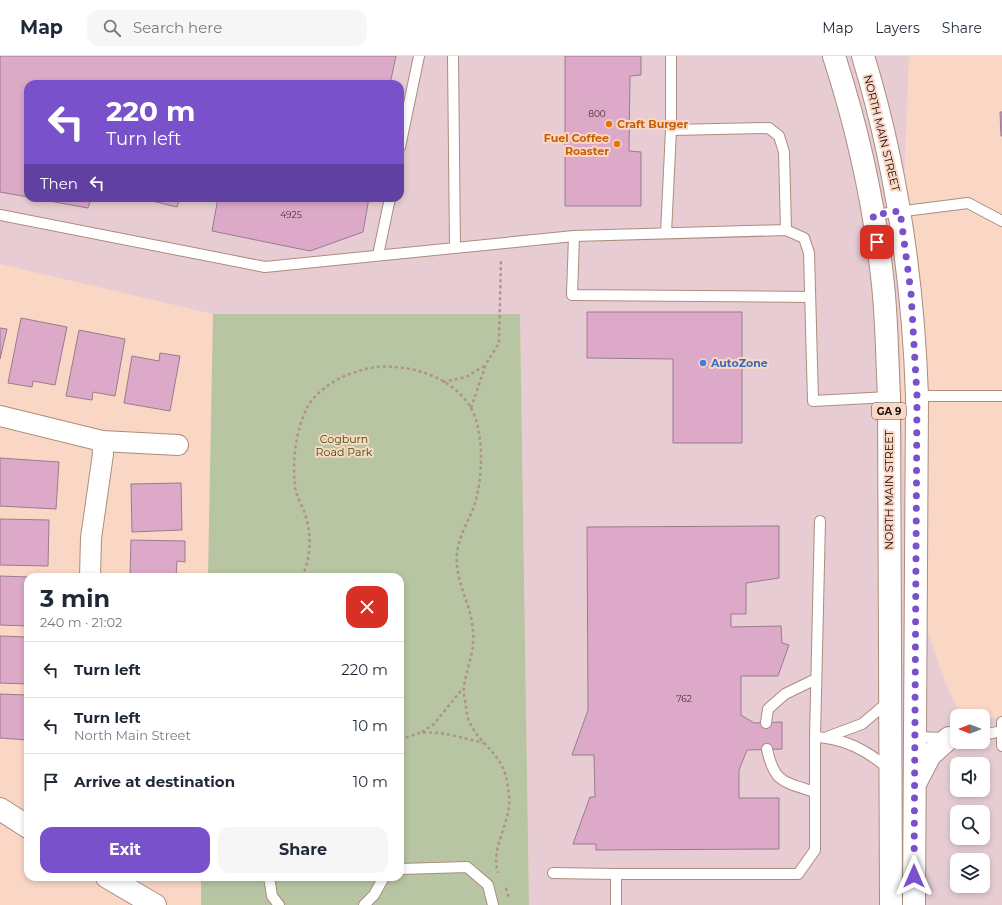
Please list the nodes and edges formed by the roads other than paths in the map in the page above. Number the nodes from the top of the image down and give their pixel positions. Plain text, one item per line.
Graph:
1 (419, 56) edge
2 (453, 56) edge
3 (671, 56) edge
4 (834, 56) edge
5 (863, 56) edge
6 (404, 128) edge
7 (671, 130) junction
8 (389, 202) edge
9 (900, 211) junction
10 (0, 215) edge
11 (873, 215) junction
12 (1002, 221) edge
13 (786, 230) junction
14 (666, 234) junction
15 (574, 236) junction
16 (455, 248) junction
17 (378, 255) junction
18 (810, 297) junction
19 (917, 396) junction
20 (1002, 396) edge
21 (889, 398) junction
22 (0, 416) edge
23 (102, 441) junction
24 (178, 445) dead end
25 (820, 521) dead end
26 (90, 573) edge
27 (816, 678) junction
28 (890, 699) junction
29 (1002, 722) edge
30 (766, 723) dead end
31 (1002, 731) edge
32 (990, 734) edge
33 (815, 737) junction
34 (827, 738) junction
35 (916, 738) junction
36 (950, 738) edge
37 (950, 740) edge
38 (1002, 746) edge
39 (766, 749) dead end
40 (890, 771) junction
41 (915, 787) junction
42 (815, 792) junction
43 (0, 809) edge
44 (24, 824) edge
45 (404, 869) edge
46 (553, 873) dead end
47 (616, 874) junction
48 (114, 881) edge
49 (270, 881) edge
50 (382, 881) edge
51 (155, 905) edge
52 (279, 905) edge
53 (364, 905) edge
54 (493, 905) edge
55 (616, 905) edge
56 (891, 905) edge
57 (914, 905) edge

1 - 6 lane
2 - 16 lane
3 - 7 lane
4 - 11 main road, NORTH MAIN STREET / GA 9
5 - 9 main road, NORTH MAIN STREET / GA 9
7 - 13 lane
7 - 14 lane
8 - 17 lane
9 - 11 lane
9 - 12 lane
9 - 19 main road, NORTH MAIN STREET / GA 9
10 - 17 lane
11 - 21 main road, NORTH MAIN STREET / GA 9
13 - 14 lane
13 - 18 lane
14 - 15 lane
15 - 16 lane
15 - 18 lane
16 - 17 lane
18 - 21 lane
19 - 20 lane
19 - 35 main road, NORTH MAIN STREET / GA 9
21 - 28 main road, NORTH MAIN STREET / GA 9
22 - 23 street
23 - 24 street
23 - 26 street
25 - 27 lane
27 - 30 lane
27 - 33 lane
28 - 34 lane
28 - 40 main road, NORTH MAIN STREET / GA 9
29 - 31 lane
31 - 32 lane
31 - 38 lane
33 - 34 lane
33 - 42 lane
34 - 40 lane
35 - 36 lane
35 - 41 main road, NORTH MAIN STREET / GA 9
37 - 41 main road
39 - 42 lane
40 - 56 main road, NORTH MAIN STREET / GA 9
41 - 57 main road, NORTH MAIN STREET / GA 9
42 - 47 lane
43 - 44 main road
45 - 54 lane
46 - 47 lane
47 - 55 lane
48 - 51 main road
49 - 52 lane
50 - 53 lane

